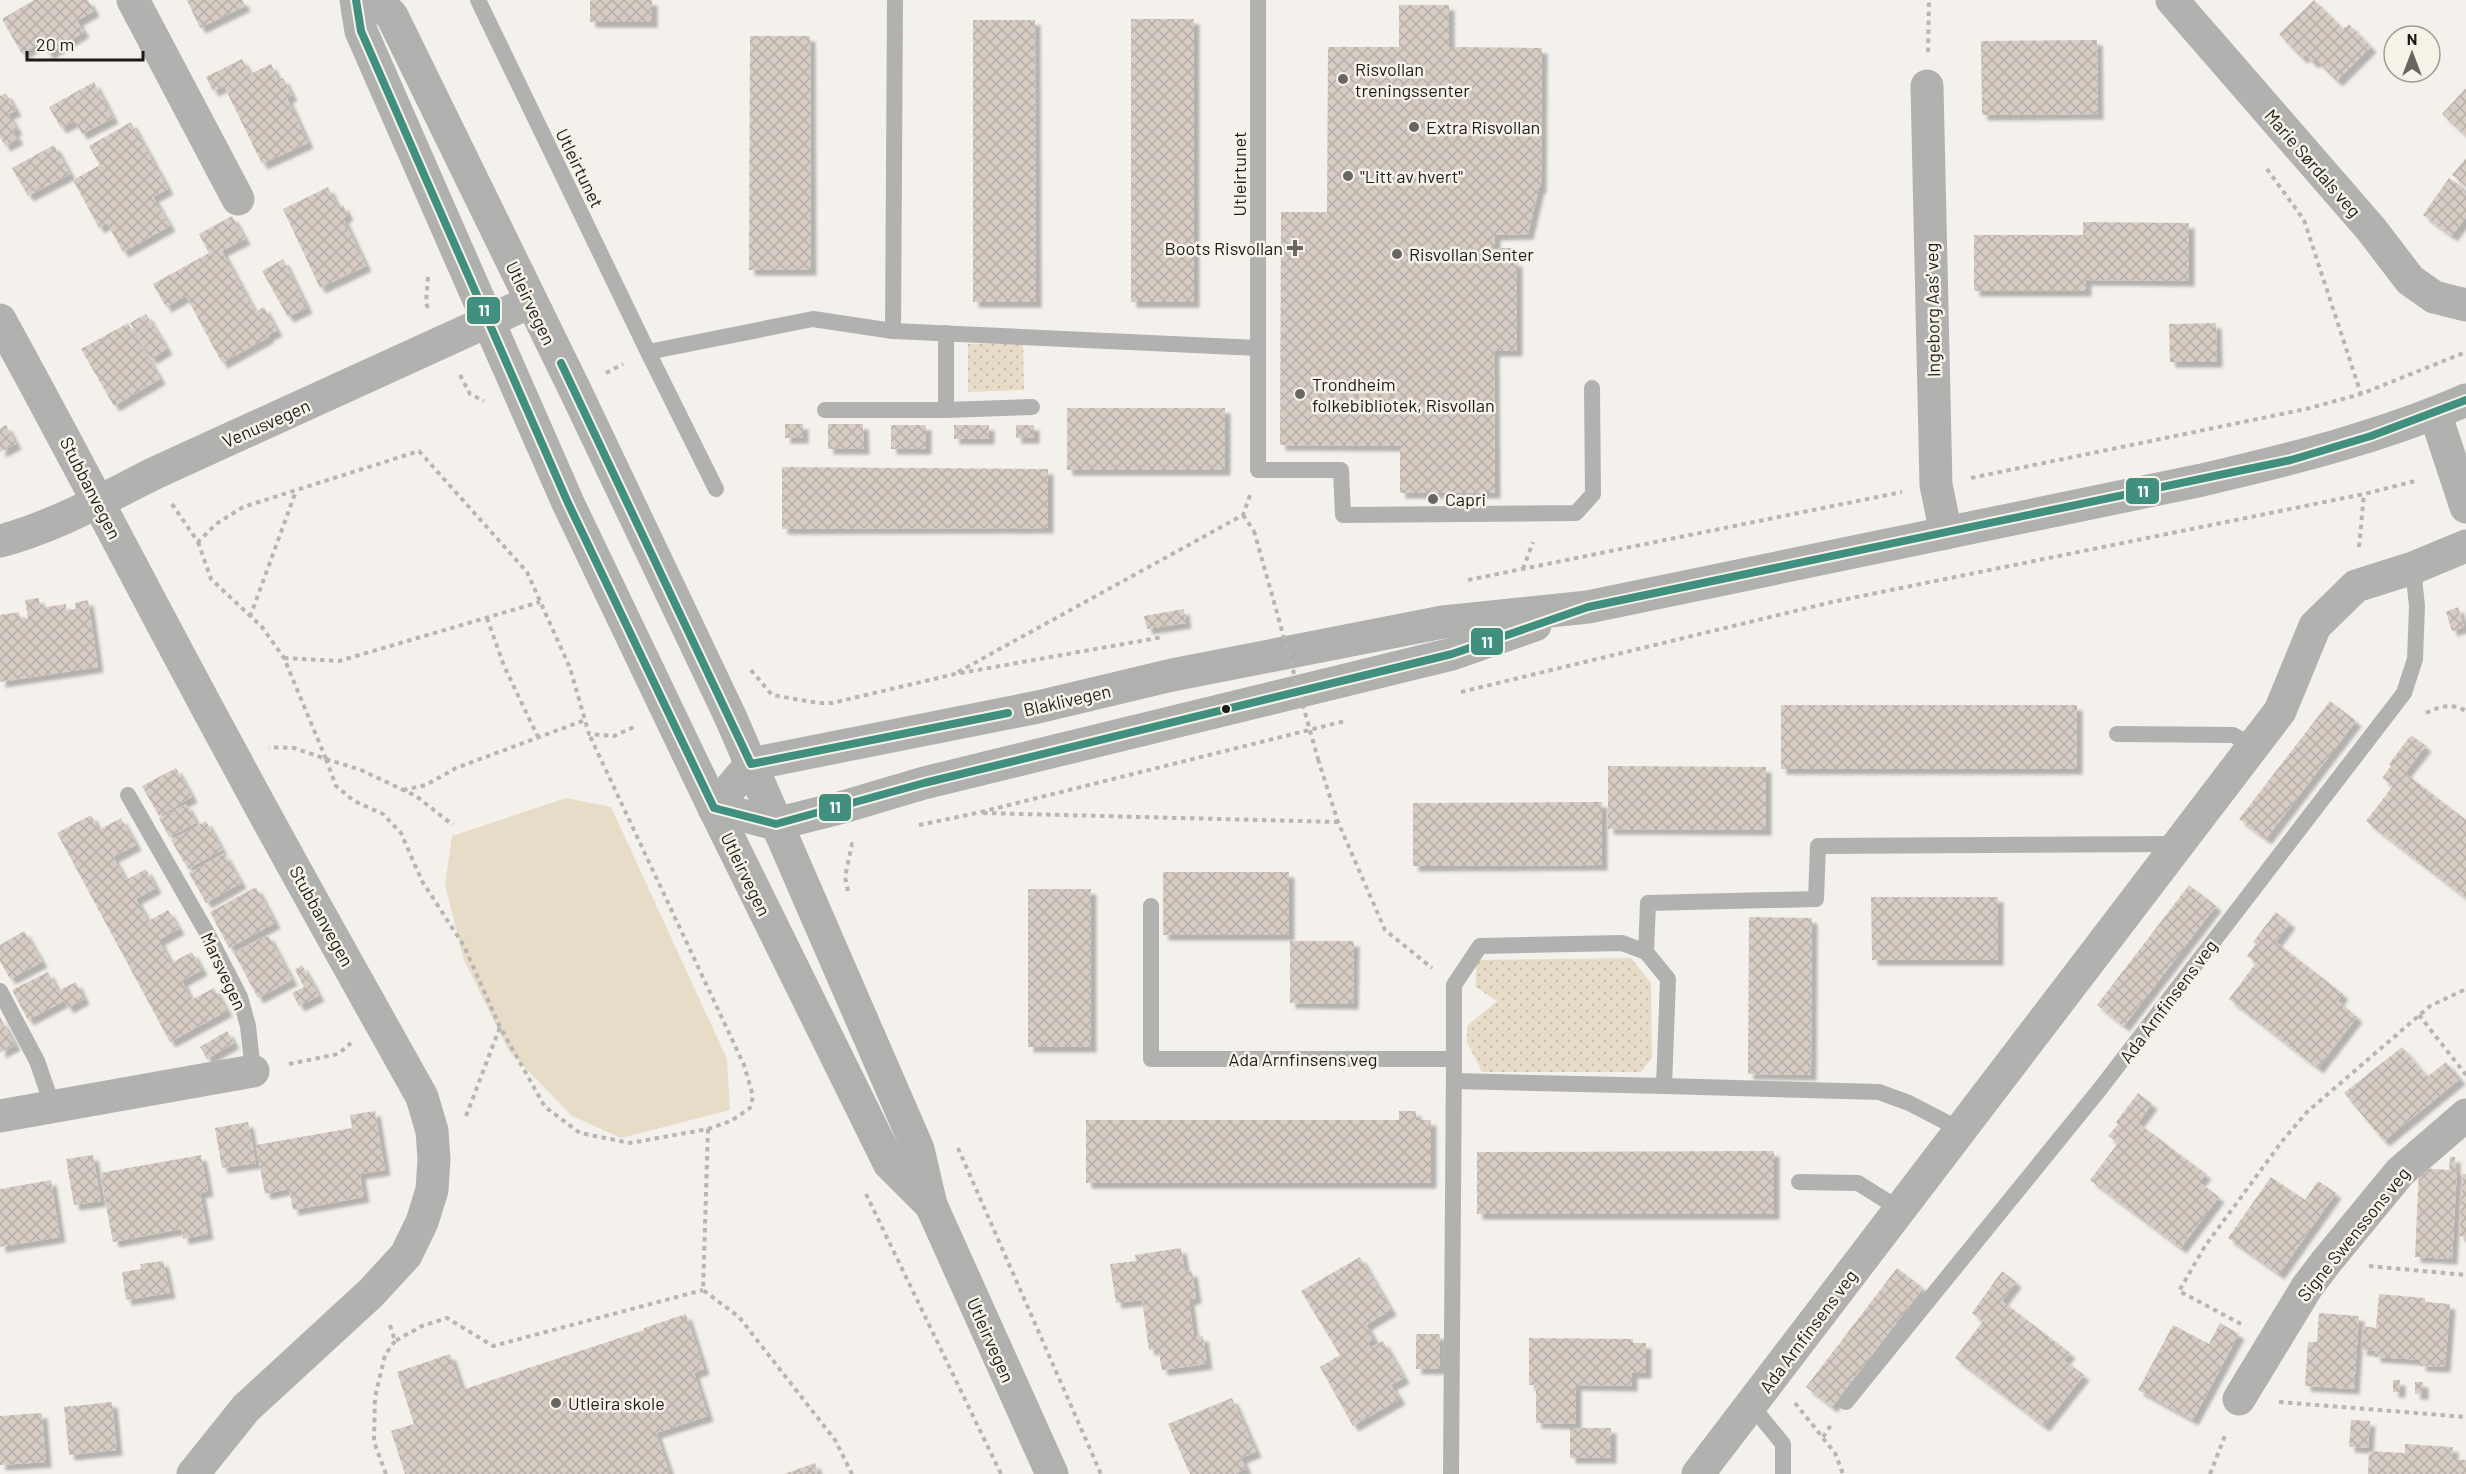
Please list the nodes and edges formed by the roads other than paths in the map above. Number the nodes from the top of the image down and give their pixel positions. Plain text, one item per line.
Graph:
1 (133, 0) edge
2 (356, 0) edge
3 (377, 0) edge
4 (478, 0) edge
5 (895, 0) edge
6 (1258, 0) edge
7 (2172, 0) edge
8 (1927, 86) road end
9 (238, 199) dead end
10 (530, 302) junction
11 (2466, 305) edge
12 (0, 320) edge
13 (489, 322) junction
14 (893, 331) junction
15 (946, 333) junction
16 (1258, 348) junction
17 (648, 352) junction
18 (1592, 388) dead end
19 (2466, 400) edge
20 (1032, 407) dead end
21 (825, 410) dead end
22 (946, 410) junction
23 (2435, 413) junction
24 (716, 489) dead end
25 (97, 502) junction
26 (2466, 507) edge
27 (1946, 533) junction
28 (0, 541) edge
29 (2466, 546) edge
30 (2413, 568) junction
31 (1588, 607) junction
32 (2117, 734) dead end
33 (2253, 746) junction
34 (751, 764) junction
35 (128, 795) dead end
36 (714, 808) junction
37 (776, 824) junction
38 (2180, 844) junction
39 (1151, 906) dead end
40 (1646, 952) junction
41 (0, 991) edge
42 (1454, 1059) junction
43 (253, 1071) joint
44 (1455, 1081) junction
45 (1664, 1086) junction
46 (53, 1107) junction
47 (2466, 1115) edge
48 (0, 1116) edge
49 (1961, 1130) junction
50 (1799, 1182) dead end
51 (931, 1205) junction
52 (1901, 1210) junction
53 (1761, 1393) junction
54 (2239, 1399) road end
55 (1846, 1402) dead end
56 (205, 1470) edge
57 (1052, 1474) edge
58 (1452, 1474) edge
59 (1698, 1474) edge
60 (1783, 1474) edge

1 - 9 street
2 - 13 main road, Utleirvegen
3 - 10 main road, Utleirvegen
4 - 17 lane, Utleirtunet
5 - 14 lane
6 - 16 lane, Utleirtunet
7 - 11 street, Marie Sørdals veg
8 - 27 street, Ingeborg Aas' veg
10 - 13 street, Venusvegen
10 - 34 main road, Utleirvegen
12 - 25 street, Stubbanvegen
13 - 25 street, Venusvegen
13 - 36 main road, Utleirvegen
14 - 15 lane
14 - 17 lane
15 - 16 lane
15 - 22 lane
16 - 18 lane, Utleirtunet
17 - 24 lane, Utleirtunet
19 - 23 main road, Blaklivegen
20 - 22 lane
21 - 22 lane
23 - 26 street
23 - 27 main road, Blaklivegen
25 - 28 street, Venusvegen
25 - 56 street, Stubbanvegen
27 - 31 main road, Blaklivegen
29 - 30 street, Ada Arnfinsens veg
30 - 33 street, Ada Arnfinsens veg
30 - 55 lane, Ada Arnfinsens veg
31 - 34 main road, Blaklivegen
31 - 37 main road, Blaklivegen
32 - 33 lane
33 - 38 street, Ada Arnfinsens veg
34 - 36 main road
34 - 37 main road, Utleirvegen
35 - 43 lane, Marsvegen
36 - 37 main road, Blaklivegen
36 - 51 main road, Utleirvegen
37 - 51 main road, Utleirvegen
38 - 40 lane
38 - 49 street, Ada Arnfinsens veg
39 - 42 lane, Ada Arnfinsens veg
40 - 42 lane
40 - 45 lane
41 - 46 lane
42 - 44 lane
43 - 46 street
44 - 45 lane
44 - 58 lane
45 - 49 lane
46 - 48 street
47 - 54 street, Signe Swenssons veg
49 - 52 street, Ada Arnfinsens veg
50 - 52 lane
51 - 57 main road, Utleirvegen
52 - 53 street, Ada Arnfinsens veg
53 - 59 street, Ada Arnfinsens veg
53 - 60 lane

